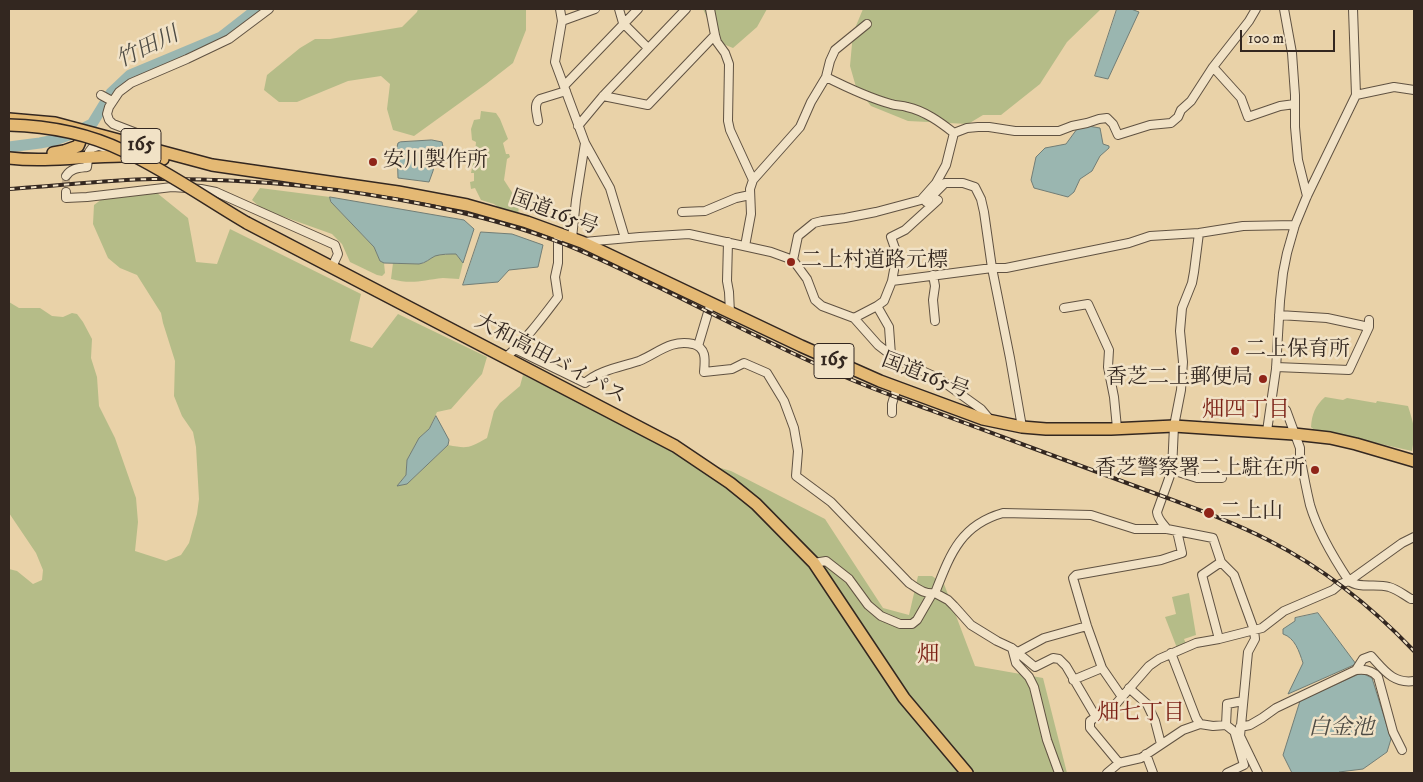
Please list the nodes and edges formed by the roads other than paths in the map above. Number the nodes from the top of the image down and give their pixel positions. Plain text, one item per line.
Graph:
1 (268, 9) edge
2 (560, 9) edge
3 (595, 9) edge
4 (619, 9) edge
5 (638, 9) edge
6 (686, 9) edge
7 (710, 9) edge
8 (1256, 9) edge
9 (1284, 9) edge
10 (1353, 9) edge
11 (562, 20) junction
12 (623, 24) junction
13 (867, 24) dead end
14 (715, 35) junction
15 (648, 48) junction
16 (1213, 66) junction
17 (826, 77) junction
18 (565, 89) junction
19 (1414, 90) edge
20 (101, 95) dead end
21 (1356, 95) junction
22 (603, 96) junction
23 (112, 101) junction
24 (1295, 104) junction
25 (9, 119) edge
26 (538, 121) dead end
27 (9, 125) edge
28 (72, 126) junction
29 (578, 126) junction
30 (954, 134) junction
31 (585, 143) junction
32 (138, 145) junction
33 (9, 156) edge
34 (89, 158) junction
35 (274, 174) junction
36 (66, 176) dead end
37 (753, 180) junction
38 (66, 192) dead end
39 (750, 195) junction
40 (1307, 196) junction
41 (921, 200) junction
42 (938, 200) dead end
43 (682, 212) dead end
44 (1295, 225) junction
45 (558, 233) junction
46 (1198, 233) junction
47 (625, 238) junction
48 (577, 240) junction
49 (728, 242) junction
50 (745, 246) junction
51 (793, 260) junction
52 (332, 267) junction
53 (992, 268) junction
54 (933, 275) junction
55 (892, 281) junction
56 (712, 304) junction
57 (877, 306) junction
58 (1064, 308) dead end
59 (730, 313) junction
60 (1279, 315) junction
61 (854, 318) junction
62 (936, 321) dead end
63 (698, 346) junction
64 (515, 349) junction
65 (891, 355) junction
66 (505, 358) junction
67 (1276, 367) junction
68 (897, 387) junction
69 (1271, 403) junction
70 (892, 413) dead end
71 (991, 420) junction
72 (1174, 426) junction
73 (1022, 427) junction
74 (1117, 428) junction
75 (1267, 431) junction
76 (1294, 434) junction
77 (1414, 461) edge
78 (1172, 470) junction
79 (1222, 478) dead end
80 (1167, 529) junction
81 (1177, 531) junction
82 (1414, 537) edge
83 (1221, 562) junction
84 (814, 563) junction
85 (1349, 580) junction
86 (934, 594) junction
87 (1414, 599) edge
88 (1087, 626) junction
89 (1254, 630) junction
90 (1219, 639) junction
91 (1015, 650) junction
92 (1171, 654) junction
93 (1102, 668) junction
94 (1356, 670) junction
95 (1074, 680) junction
96 (1414, 681) edge
97 (1129, 688) junction
98 (1122, 697) junction
99 (1243, 701) junction
100 (1096, 717) junction
101 (1200, 724) junction
102 (1226, 725) junction
103 (1238, 732) junction
104 (1161, 744) junction
105 (1402, 750) dead end
106 (1146, 754) junction
107 (1119, 763) junction
108 (968, 773) edge
109 (1059, 773) edge
110 (1107, 773) edge
111 (1153, 773) edge
112 (1228, 773) edge
113 (1258, 773) edge

1 - 23 street
2 - 11 street
3 - 11 street
4 - 12 street
5 - 12 street
6 - 15 street
7 - 14 street
8 - 16 street
9 - 24 street
10 - 21 street
11 - 18 street
12 - 15 street
12 - 18 street
13 - 17 street
14 - 22 street
14 - 37 street
15 - 22 street
16 - 24 street
16 - 30 street
17 - 30 street
17 - 37 street
18 - 26 street
18 - 29 street
19 - 21 street
20 - 23 street
21 - 40 street
22 - 29 street
23 - 32 street
24 - 40 street
25 - 28 highway, 国道165号 / 165
27 - 52 highway, 大和高田バイパス / 165, bridge
28 - 32 highway, 国道165号 / 165
28 - 33 highway, 165
29 - 31 street
30 - 41 street
31 - 47 street
31 - 48 street
32 - 34 street
32 - 35 highway, 国道165号 / 165
33 - 34 highway, 国道165号 / 165
34 - 35 highway, 国道165号 / 165
34 - 36 street
35 - 45 highway, 国道165号 / 165
37 - 39 street
38 - 52 street
39 - 43 street
39 - 50 street
40 - 44 street
41 - 51 street
41 - 53 street
42 - 55 street
44 - 46 street
44 - 60 street
45 - 48 highway, 国道165号 / 165
45 - 64 street
46 - 53 street
46 - 72 street
47 - 48 street
47 - 49 street
48 - 56 highway, 国道165号 / 165
49 - 50 street
49 - 59 street
50 - 51 street
51 - 61 street
52 - 66 highway, 大和高田バイパス / 165
53 - 54 street
53 - 73 street
54 - 55 street
54 - 62 street
55 - 57 street
56 - 59 highway, 国道165号 / 165
56 - 63 street
57 - 61 street
57 - 65 street
58 - 74 street
59 - 68 highway, 国道165号 / 165
60 - 67 street
60 - 67 street
61 - 65 street
63 - 64 street
63 - 86 street
64 - 66 street
65 - 71 street
66 - 84 highway, 大和高田バイパス / 165
67 - 69 street
68 - 70 street
68 - 71 highway, 国道165号 / 165
69 - 75 street
69 - 76 street
71 - 73 highway, 国道165号 / 165
72 - 74 highway, 国道165号 / 165
72 - 75 highway, 国道165号 / 165
72 - 78 street
73 - 74 highway, 国道165号 / 165
75 - 76 highway, 国道165号 / 165
76 - 77 highway, 国道165号 / 165
76 - 85 street
78 - 79 street
78 - 80 street
80 - 81 street
80 - 86 street
81 - 83 street
81 - 88 street
82 - 85 street
83 - 89 street
83 - 90 street
84 - 86 street
84 - 108 highway, 大和高田バイパス / 165
85 - 87 street
85 - 89 street
86 - 91 street
88 - 91 street
88 - 93 street
89 - 90 street
89 - 99 street
90 - 92 street
91 - 95 street
91 - 109 street
92 - 97 street
92 - 101 street
93 - 95 street
93 - 98 street
94 - 96 street
94 - 103 street
94 - 105 street
95 - 100 street
97 - 98 street
97 - 104 street
98 - 100 street
99 - 102 street
99 - 103 street
100 - 107 street
101 - 102 street
101 - 104 street
102 - 103 street
103 - 112 street
103 - 113 street
104 - 106 street
106 - 107 street
106 - 111 street
107 - 110 street

